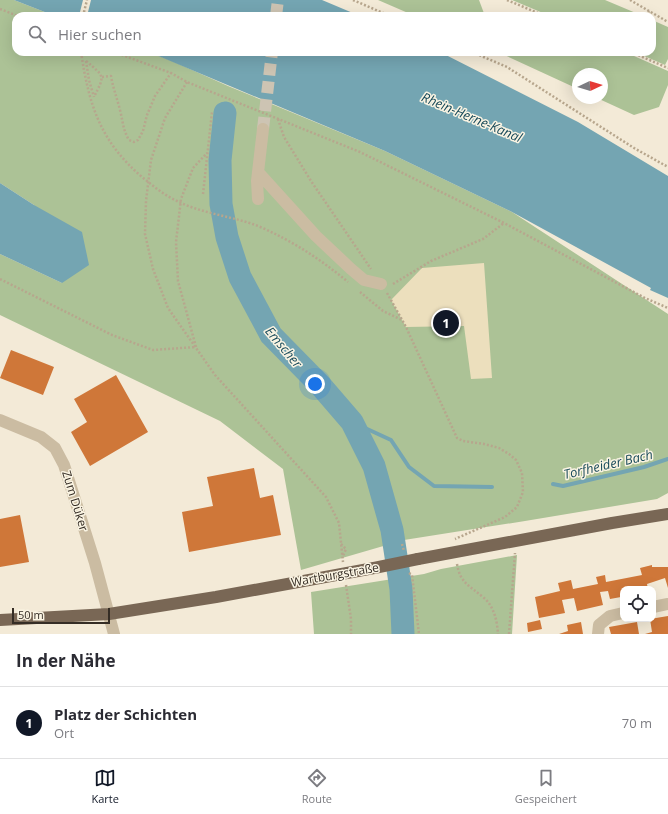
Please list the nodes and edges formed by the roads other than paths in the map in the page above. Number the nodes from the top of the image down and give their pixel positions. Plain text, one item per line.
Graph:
1 (263, 129) tunnel mouth
2 (258, 172) junction
3 (258, 199) dead end
4 (383, 287) road end
5 (0, 420) edge
6 (668, 514) edge
7 (668, 604) edge
8 (656, 606) edge
9 (109, 614) junction
10 (620, 614) edge
11 (0, 620) edge
12 (114, 634) edge
13 (598, 634) edge

1 - 2 street
2 - 3 street
2 - 4 street
5 - 9 street, Zum Düker
6 - 9 main road, Wartburgstraße, bridge
7 - 8 street
9 - 11 main road, Wartburgstraße
9 - 12 street, Zum Düker
10 - 13 street

